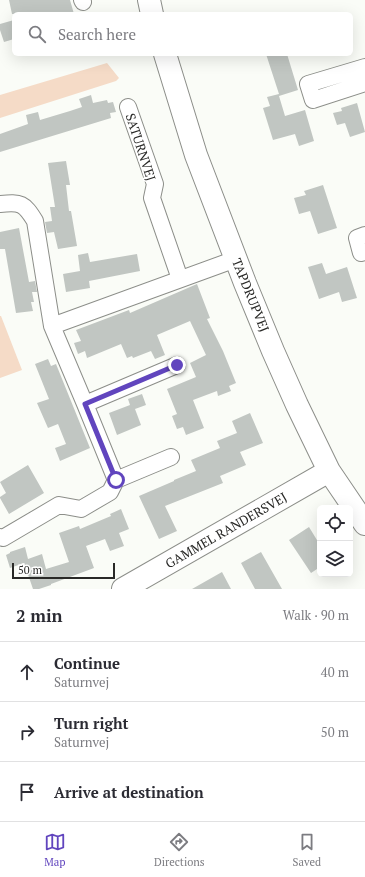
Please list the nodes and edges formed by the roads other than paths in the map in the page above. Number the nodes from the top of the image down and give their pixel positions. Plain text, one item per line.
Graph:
1 (149, 0) edge
2 (152, 12) edge
3 (166, 56) edge
4 (365, 66) edge
5 (365, 83) edge
6 (128, 107) dead end
7 (0, 204) edge
8 (365, 235) edge
9 (365, 252) edge
10 (236, 259) junction
11 (180, 279) junction
12 (52, 326) junction
13 (177, 365) dead end
14 (85, 404) junction
15 (171, 457) dead end
16 (329, 471) junction
17 (116, 480) junction
18 (365, 524) edge
19 (0, 537) edge
20 (123, 589) edge

1 - 2 street
3 - 10 street, TAPDRUPVEJ
4 - 5 street
6 - 11 street, SATURNVEJ
7 - 12 street
8 - 9 street
10 - 11 street
10 - 16 street, TAPDRUPVEJ
11 - 12 street
12 - 14 street
13 - 14 street
14 - 17 street
15 - 17 street
16 - 18 street, TAPDRUPVEJ
16 - 20 street, GAMMEL RANDERSVEJ
17 - 19 street

